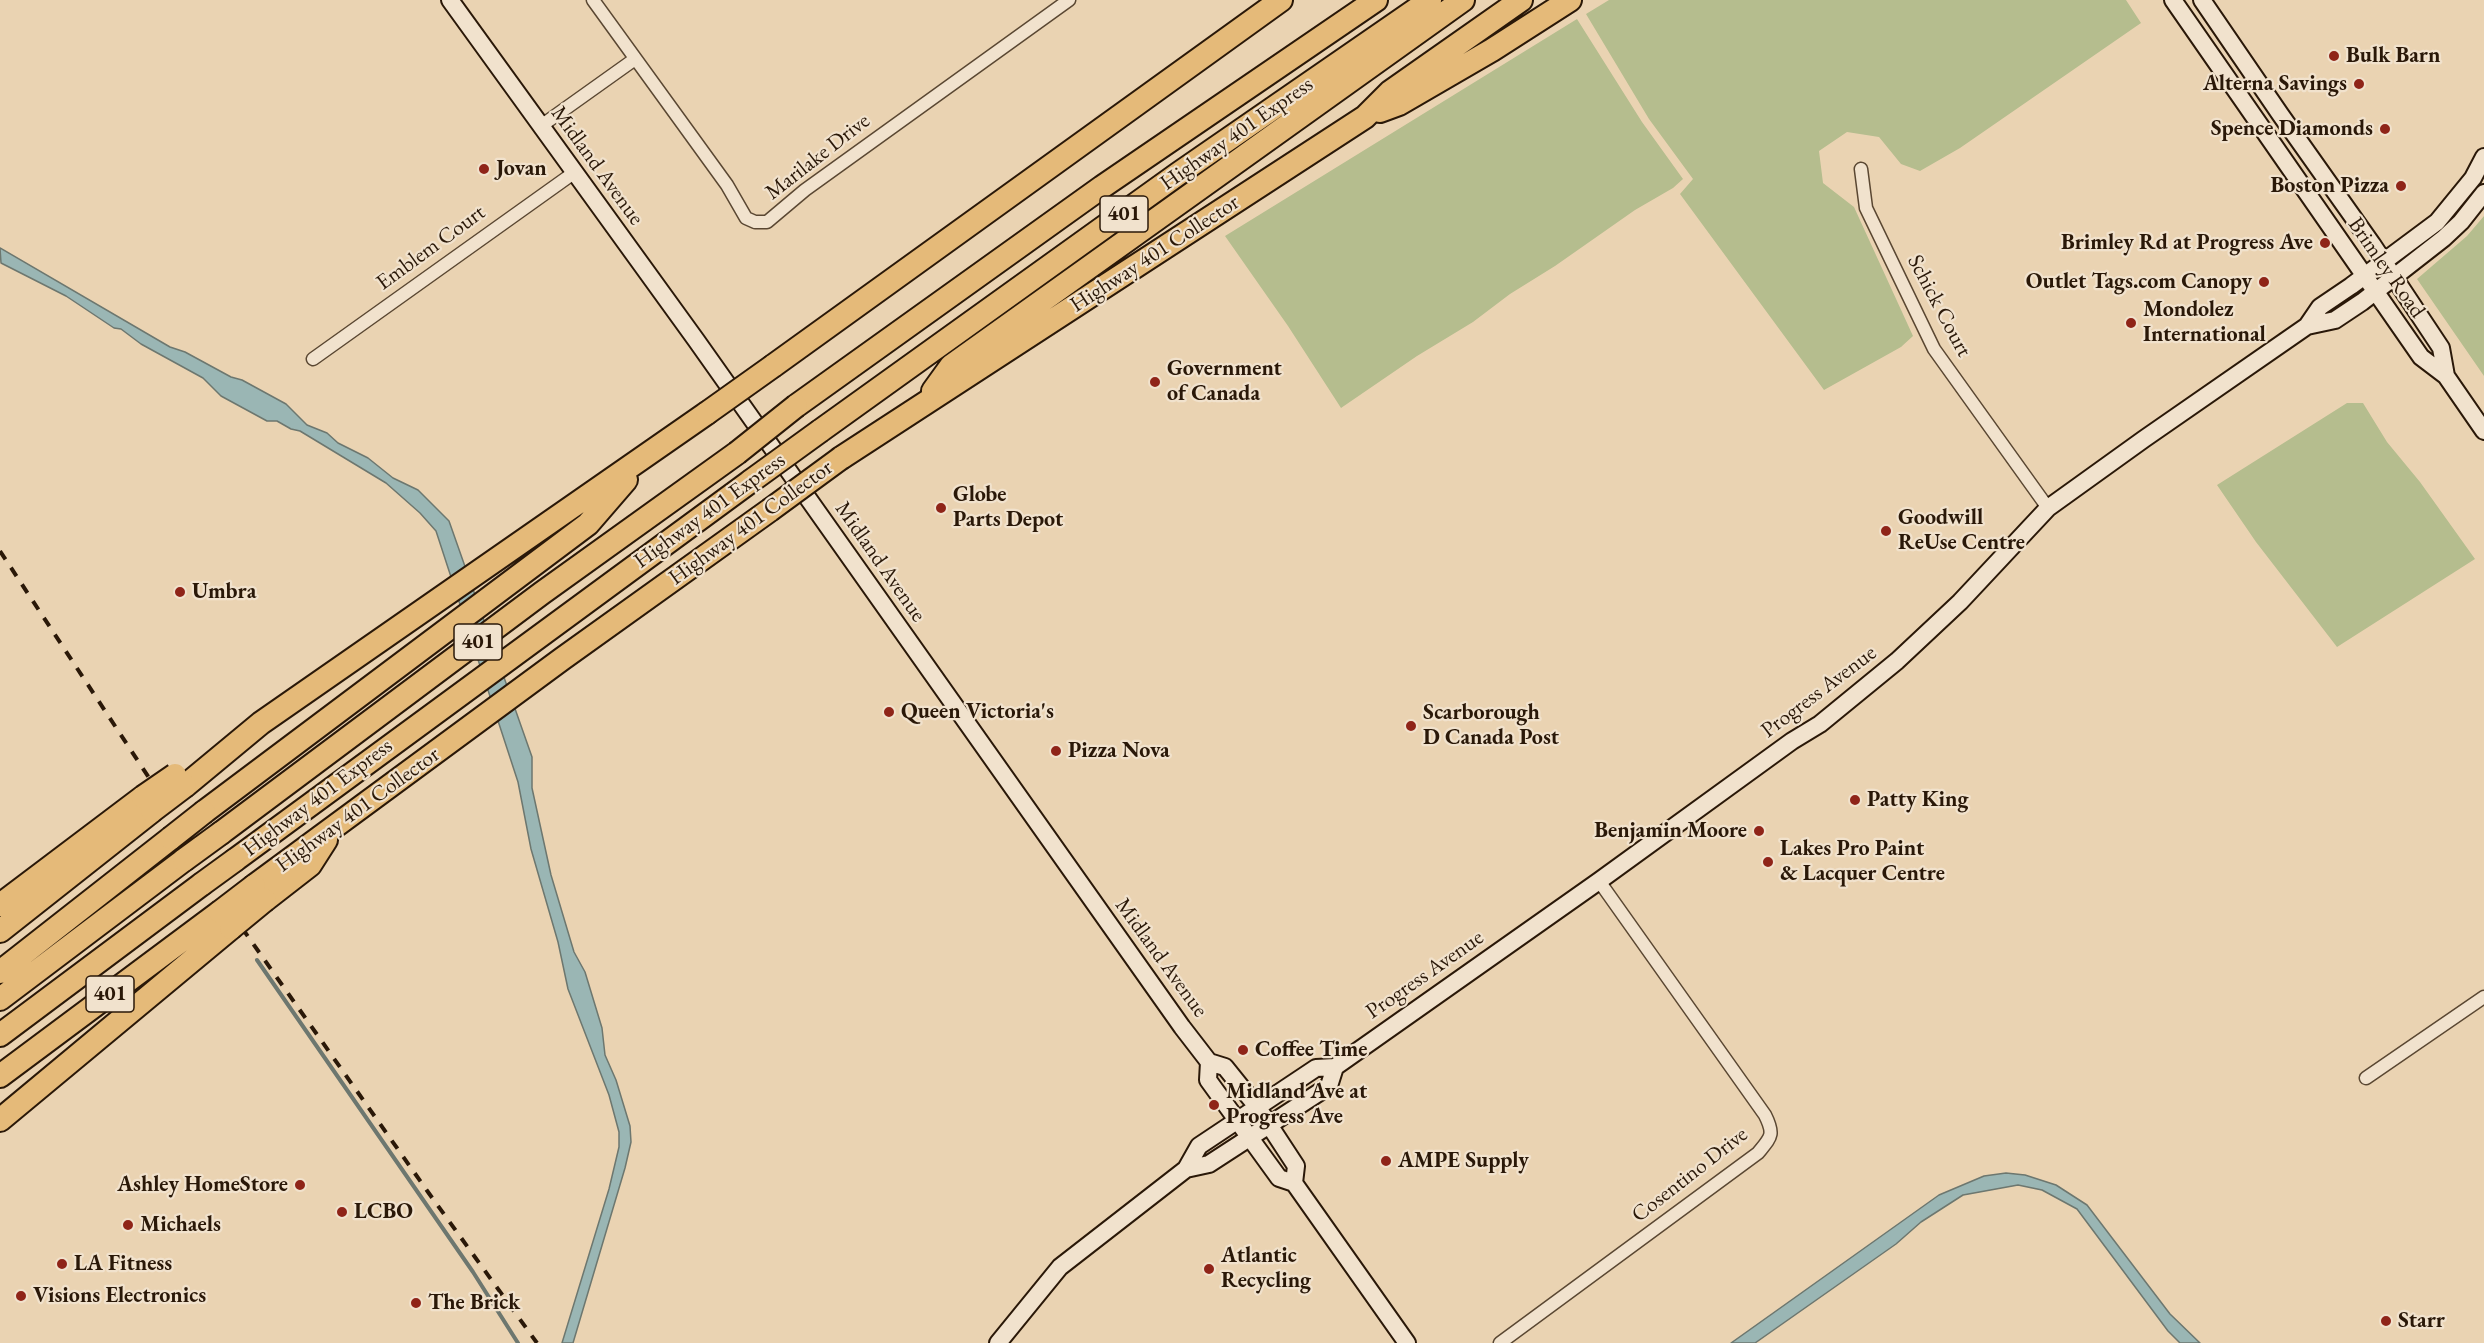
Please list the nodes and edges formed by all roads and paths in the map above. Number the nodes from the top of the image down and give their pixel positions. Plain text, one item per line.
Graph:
1 (450, 0) edge
2 (593, 0) edge
3 (1069, 0) edge
4 (1281, 0) edge
5 (1295, 0) edge
6 (1376, 0) edge
7 (1430, 0) edge
8 (1463, 0) edge
9 (1521, 0) edge
10 (1569, 0) edge
11 (2173, 0) edge
12 (2202, 0) edge
13 (635, 59) junction
14 (1134, 104) junction
15 (2280, 114) junction
16 (1365, 117) junction
17 (541, 126) junction
18 (2261, 127) junction
19 (2484, 157) edge
20 (1861, 169) dead end
21 (575, 172) junction
22 (2484, 193) edge
23 (2384, 262) junction
24 (2364, 276) junction
25 (2394, 278) junction
26 (2376, 292) junction
27 (2307, 326) junction
28 (313, 360) dead end
29 (2446, 376) junction
30 (926, 402) junction
31 (2484, 431) edge
32 (651, 452) junction
33 (2048, 508) junction
34 (148, 804) junction
35 (1599, 881) junction
36 (0, 905) edge
37 (226, 920) junction
38 (0, 931) edge
39 (0, 972) edge
40 (2484, 997) edge
41 (0, 999) edge
42 (0, 1035) edge
43 (1209, 1062) junction
44 (1335, 1067) junction
45 (0, 1076) edge
46 (2366, 1078) dead end
47 (1258, 1108) junction
48 (0, 1120) edge
49 (1239, 1122) junction
50 (1269, 1126) junction
51 (1251, 1139) junction
52 (1186, 1169) junction
53 (1294, 1183) junction
54 (998, 1343) edge
55 (1407, 1343) edge
56 (1500, 1343) edge

1 - 17 main road, Midland Avenue
2 - 13 street, Marilake Drive
3 - 13 street, Marilake Drive
4 - 14 highway, 401
5 - 14 highway
6 - 41 highway, Highway 401 Express / 401, bridge
7 - 42 highway, Highway 401 Express / 401, bridge
8 - 30 highway
9 - 16 highway, Highway 401 Collector / 401
10 - 16 highway
11 - 18 main road, Brimley Road
12 - 15 main road, Brimley Road
13 - 17 street
14 - 32 highway, 401, bridge
15 - 18 main road
15 - 23 main road, Brimley Road
16 - 30 highway, Highway 401 Collector / 401
17 - 21 main road, Midland Avenue
18 - 24 main road, Brimley Road
19 - 23 main road, Progress Avenue
20 - 33 street, Schick Court
21 - 28 street, Emblem Court
21 - 43 main road, Midland Avenue
22 - 25 main road, Progress Avenue
23 - 24 main road, Progress Avenue
23 - 25 main road, Brimley Road
24 - 26 main road, Brimley Road
24 - 27 main road, Progress Avenue
25 - 26 main road, Progress Avenue
25 - 29 main road, Brimley Road
26 - 27 main road, Progress Avenue
26 - 29 main road, Brimley Road
27 - 33 main road, Progress Avenue
29 - 31 main road, Brimley Road
30 - 37 highway, Highway 401 Collector / 401, bridge
32 - 34 highway, 401, bridge
32 - 39 highway, bridge
33 - 35 main road, Progress Avenue
34 - 36 highway
34 - 38 highway
35 - 44 main road, Progress Avenue
35 - 56 street, Cosentino Drive
37 - 45 highway, Highway 401 Collector / 401
37 - 48 highway
40 - 46 street
43 - 47 main road, Midland Avenue
43 - 49 main road, Midland Avenue
44 - 47 main road, Progress Avenue
44 - 50 main road, Progress Avenue
47 - 49 main road, Progress Avenue
47 - 50 main road, Midland Avenue
49 - 51 main road, Midland Avenue
49 - 52 main road, Progress Avenue
50 - 51 main road, Progress Avenue
50 - 53 main road, Midland Avenue
51 - 52 main road, Progress Avenue
51 - 53 main road, Midland Avenue
52 - 54 main road, Progress Avenue
53 - 55 main road, Midland Avenue

